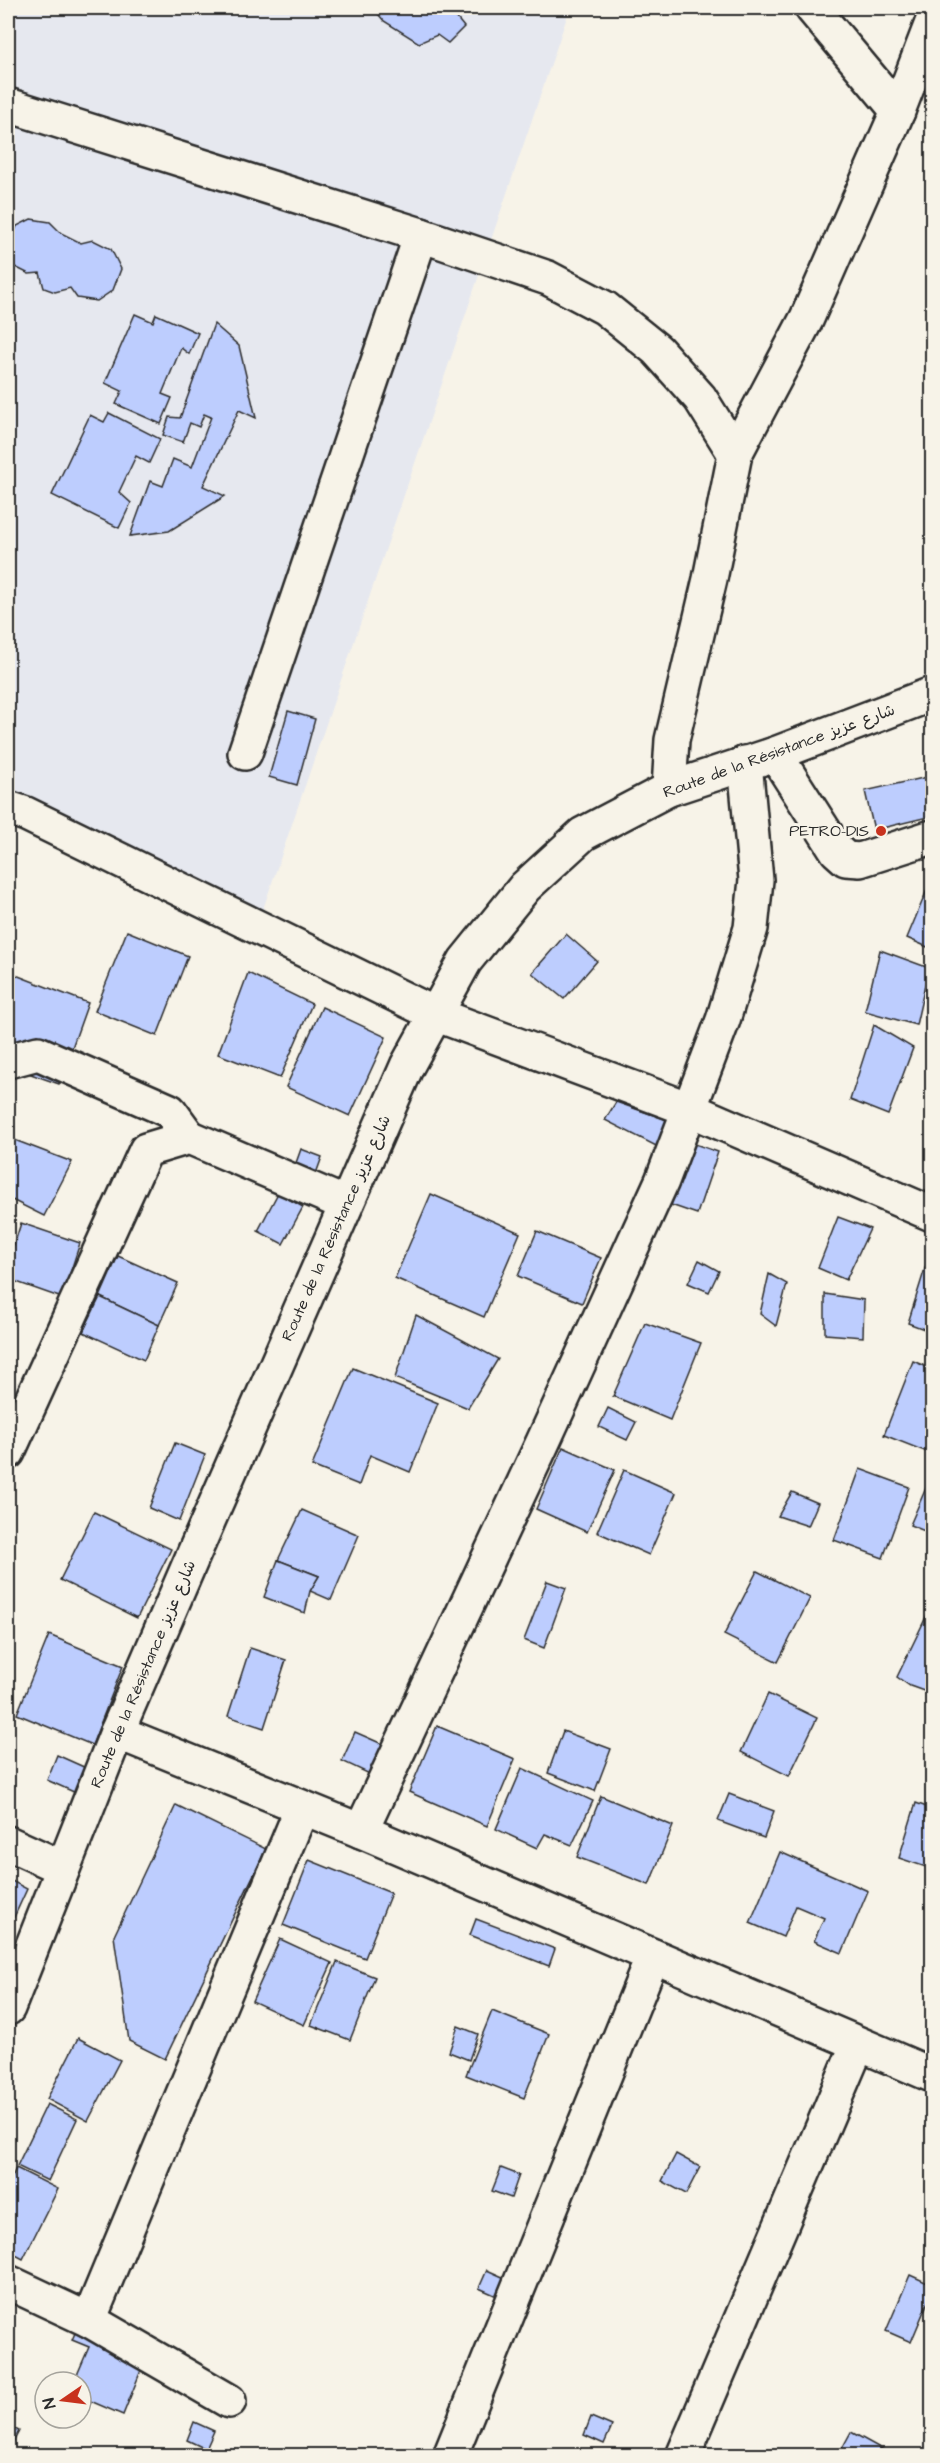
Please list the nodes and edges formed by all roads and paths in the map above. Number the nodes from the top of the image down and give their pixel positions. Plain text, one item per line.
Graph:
1 (812, 8) edge
2 (933, 23) edge
3 (8, 105) edge
4 (898, 111) junction
5 (421, 235) junction
6 (735, 454) junction
7 (933, 694) edge
8 (245, 753) dead end
9 (760, 759) junction
10 (669, 789) junction
11 (8, 808) edge
12 (933, 837) edge
13 (435, 1014) junction
14 (8, 1061) edge
15 (689, 1109) junction
16 (189, 1137) junction
17 (346, 1204) junction
18 (933, 1214) edge
19 (8, 1452) edge
20 (117, 1732) junction
21 (302, 1808) junction
22 (360, 1832) junction
23 (8, 1843) edge
24 (63, 1868) junction
25 (653, 1956) junction
26 (8, 2008) edge
27 (858, 2044) junction
28 (933, 2075) edge
29 (8, 2282) edge
30 (89, 2320) junction
31 (229, 2402) dead end
32 (450, 2456) edge
33 (683, 2456) edge

1 - 4 street
2 - 4 street
3 - 5 street
4 - 6 street
5 - 6 street
5 - 8 street
6 - 10 street
7 - 9 street, Route de la Résistance شارع عزيز
9 - 10 street, Route de la Résistance شارع عزيز
9 - 12 street
9 - 15 street
10 - 13 street, Route de la Résistance شارع عزيز
11 - 13 street
13 - 15 street
13 - 17 street, Route de la Résistance شارع عزيز
14 - 16 street
15 - 18 street
15 - 22 street
16 - 17 street
16 - 19 street
17 - 20 street, Route de la Résistance شارع عزيز
20 - 21 street
20 - 24 street, Route de la Résistance شارع عزيز
21 - 22 street
21 - 30 street
22 - 25 street
23 - 24 street
24 - 26 street, Route de la Résistance شارع عزيز
25 - 27 street
25 - 32 street
27 - 28 street
27 - 33 street
29 - 30 street
30 - 31 street

